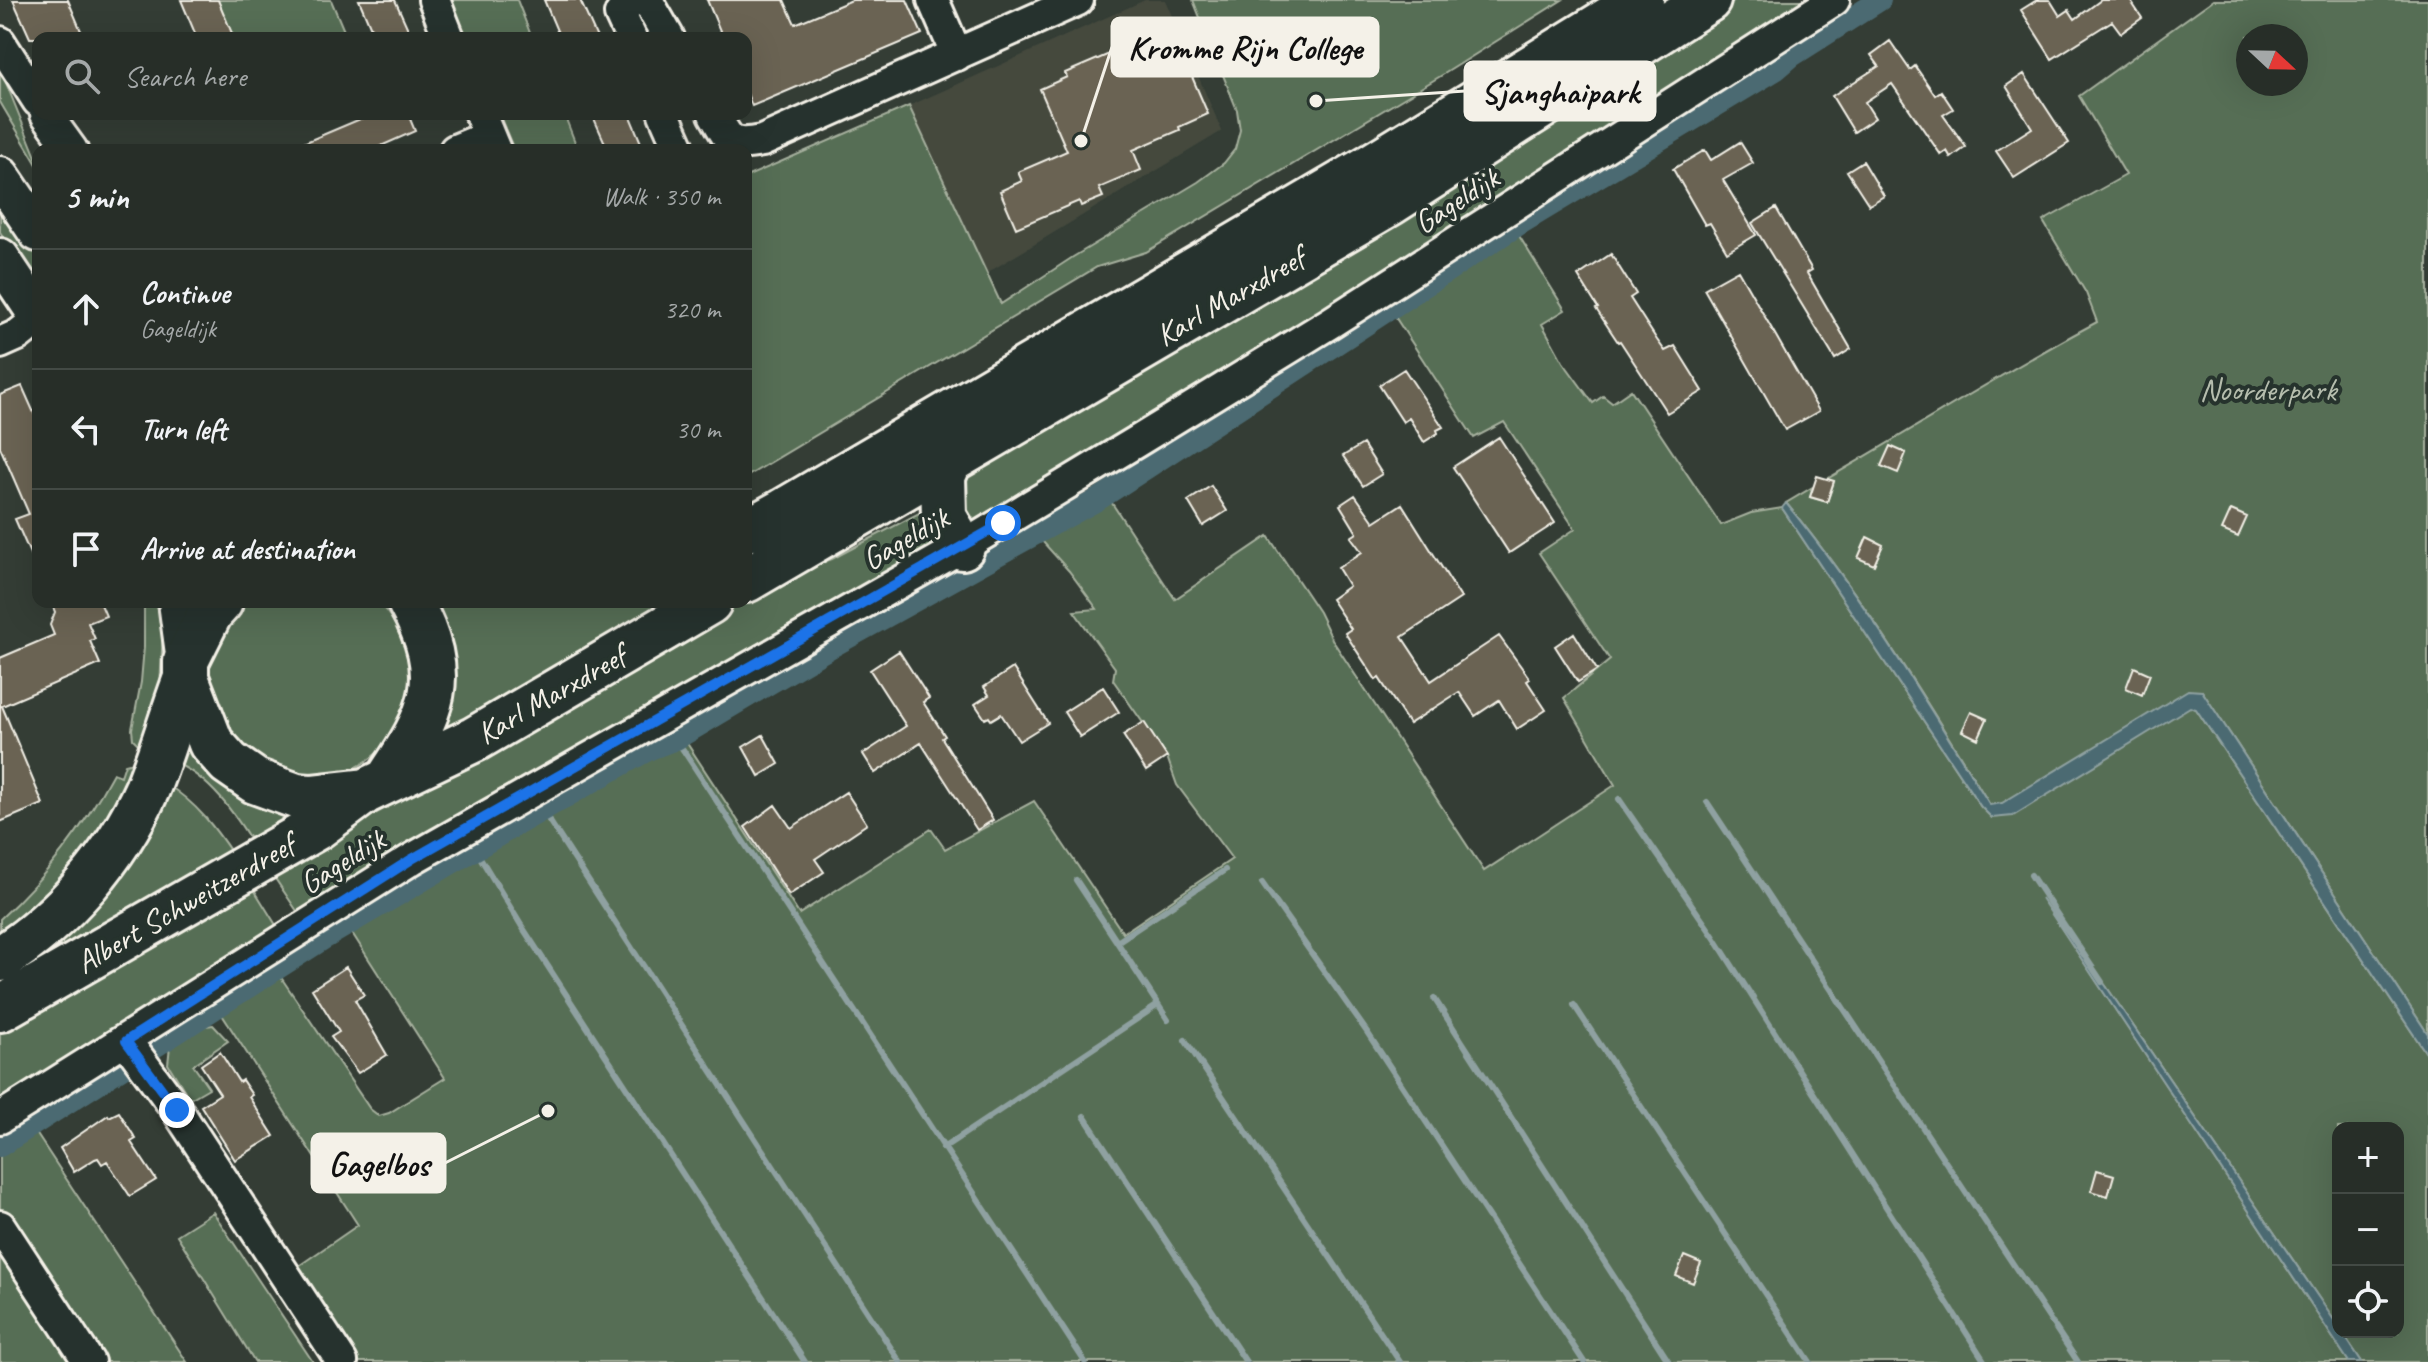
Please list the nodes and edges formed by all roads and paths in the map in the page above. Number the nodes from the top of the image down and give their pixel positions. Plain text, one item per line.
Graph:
1 (434, 0) edge
2 (633, 0) edge
3 (647, 0) edge
4 (933, 0) edge
5 (1078, 0) edge
6 (1641, 0) edge
7 (1708, 0) edge
8 (1834, 0) edge
9 (447, 32) edge
10 (628, 32) edge
11 (666, 32) edge
12 (0, 42) edge
13 (957, 55) junction
14 (32, 92) edge
15 (50, 120) edge
16 (667, 120) edge
17 (718, 120) edge
18 (488, 133) edge
19 (68, 144) edge
20 (467, 144) edge
21 (677, 144) edge
22 (739, 144) edge
23 (746, 144) edge
24 (0, 176) edge
25 (32, 223) edge
26 (0, 258) edge
27 (32, 308) edge
28 (32, 322) edge
29 (0, 343) edge
30 (951, 458) junction
31 (874, 503) junction
32 (752, 526) edge
33 (953, 532) junction
34 (752, 576) edge
35 (179, 608) edge
36 (215, 608) edge
37 (413, 608) edge
38 (699, 608) edge
39 (186, 670) junction
40 (377, 784) junction
41 (0, 959) edge
42 (0, 1009) edge
43 (126, 1041) junction
44 (0, 1118) edge
45 (0, 1226) edge
46 (89, 1362) edge
47 (342, 1362) edge

1 - 9 street
2 - 10 street
3 - 11 street
4 - 13 street
5 - 13 street
6 - 32 highway, Karl Marxdreef
7 - 30 highway, Karl Marxdreef
8 - 33 street, Gageldijk
12 - 14 street
13 - 23 street
15 - 19 street
16 - 21 street
17 - 22 street
18 - 20 street
24 - 25 main road
26 - 27 main road
28 - 29 street
30 - 31 highway, Karl Marxdreef
30 - 33 highway
31 - 33 highway
31 - 34 highway, Karl Marxdreef
33 - 43 street, Gageldijk
35 - 39 main road
36 - 39 highway, Albert Schweitzerdreef
37 - 40 highway
38 - 40 highway, Karl Marxdreef
39 - 40 highway
39 - 41 highway, Albert Schweitzerdreef
40 - 42 highway, Albert Schweitzerdreef
43 - 44 street, Gageldijk
43 - 47 street
45 - 46 street

